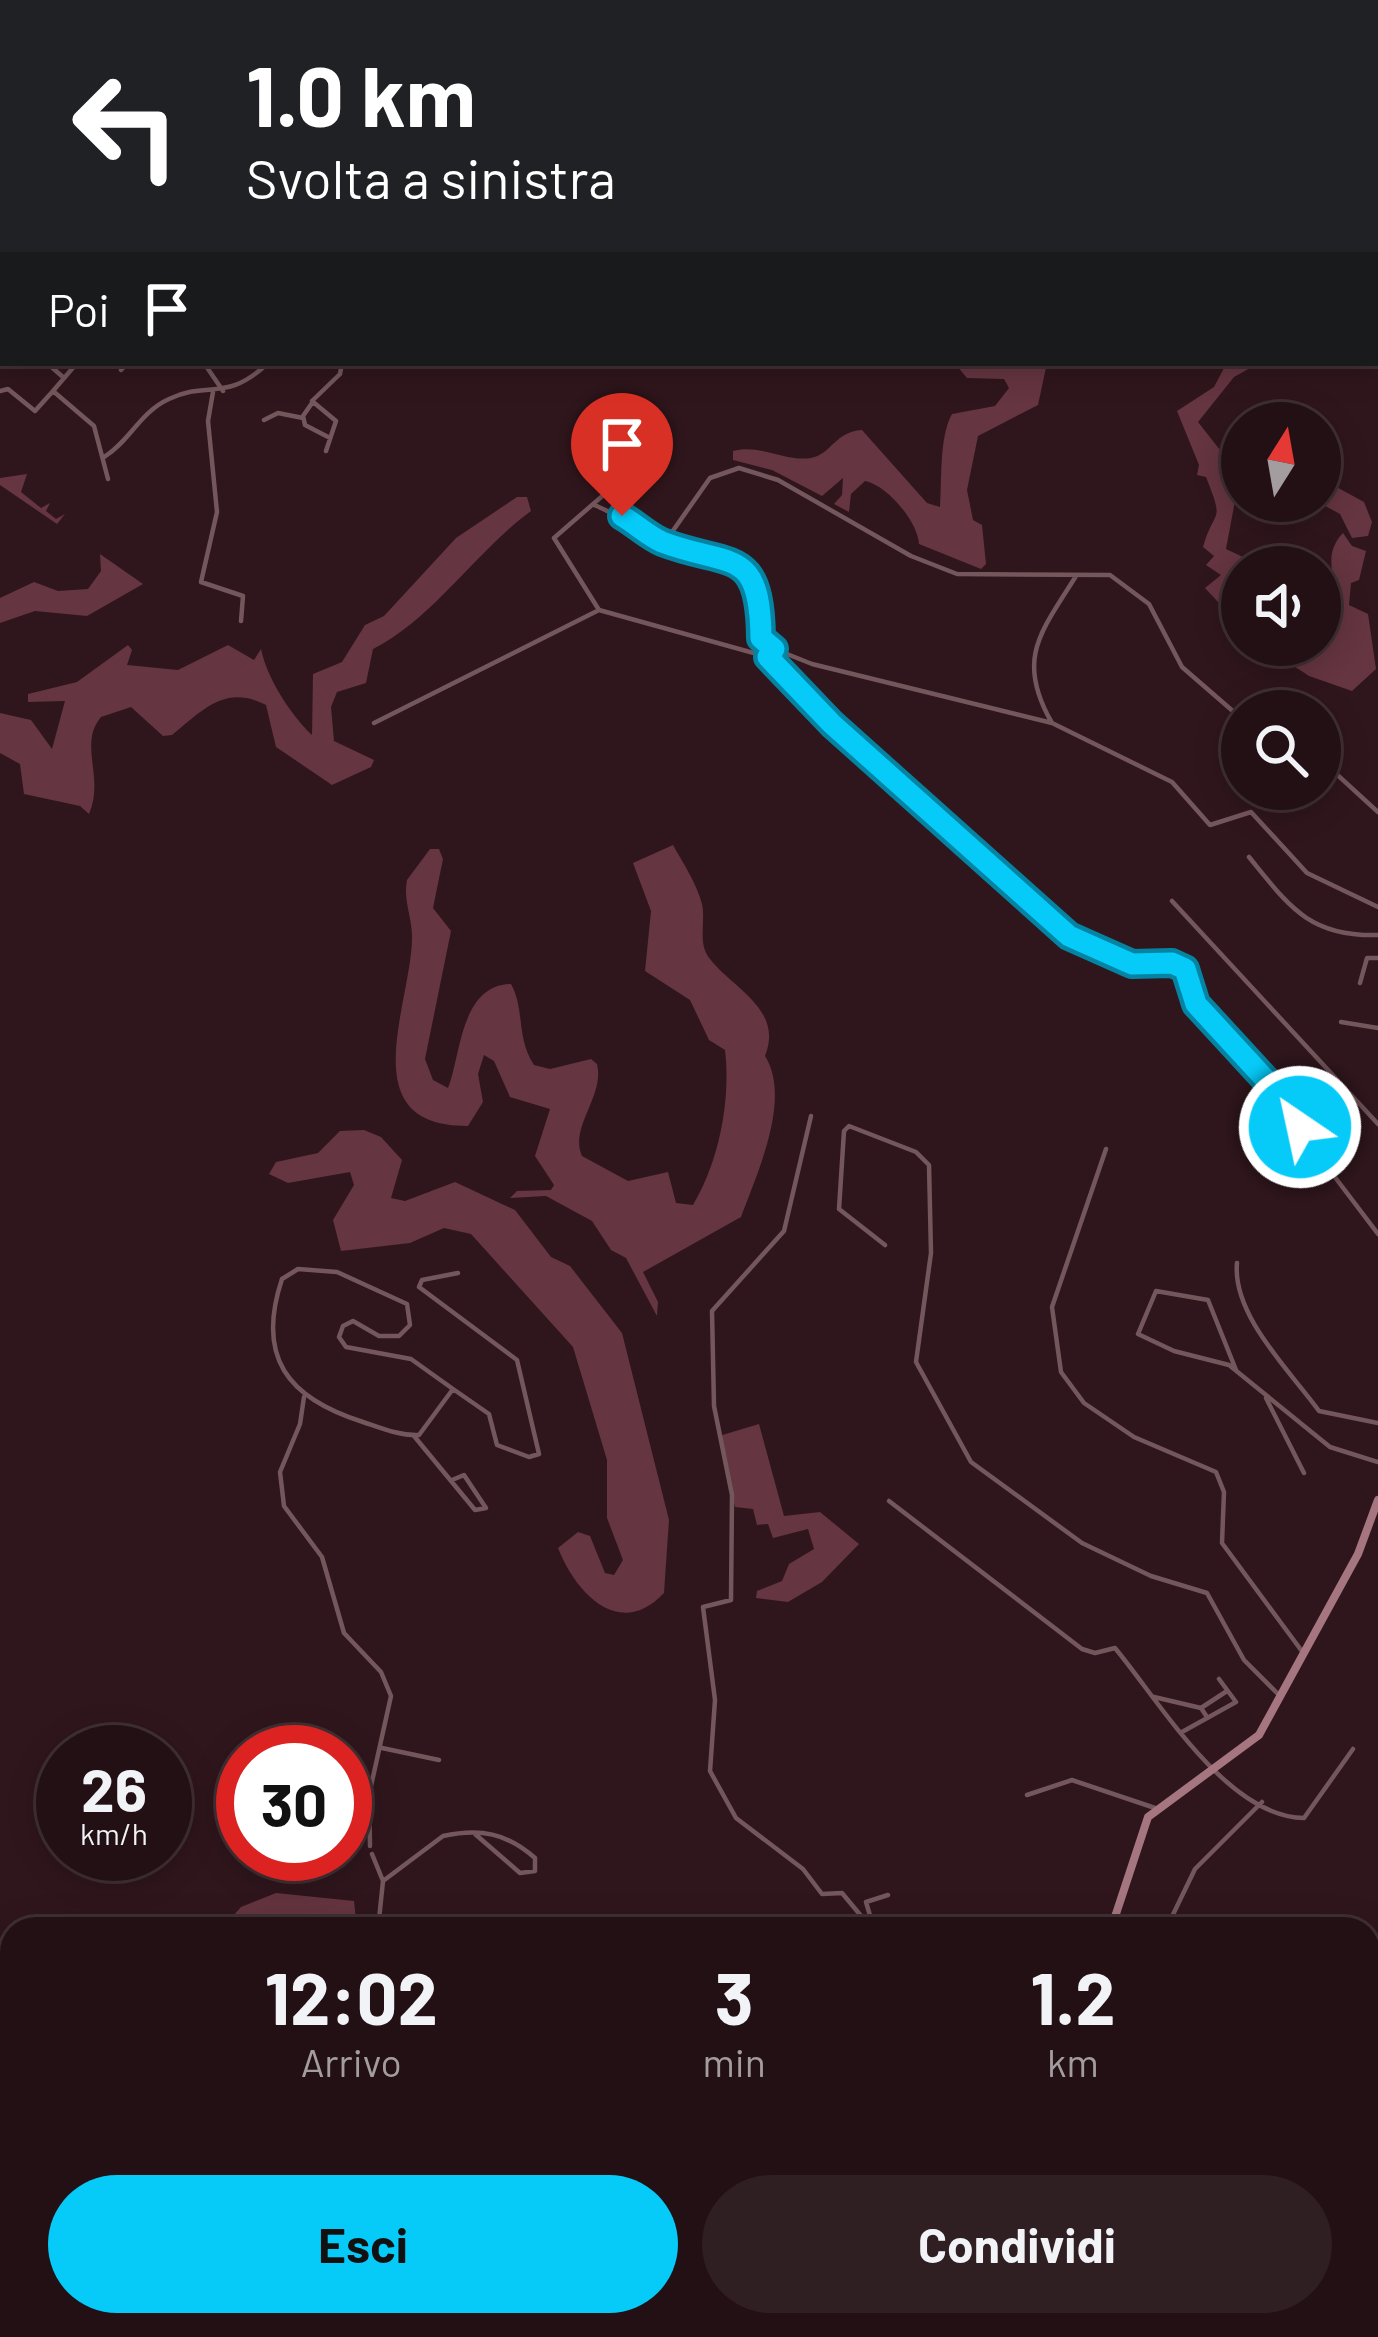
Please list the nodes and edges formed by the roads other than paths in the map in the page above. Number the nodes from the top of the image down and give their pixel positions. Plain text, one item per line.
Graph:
1 (50, 366) edge
2 (74, 366) edge
3 (125, 366) edge
4 (205, 366) edge
5 (264, 366) edge
6 (341, 366) edge
7 (122, 370) dead end
8 (64, 378) junction
9 (0, 391) edge
10 (53, 392) junction
11 (213, 392) junction
12 (223, 392) junction
13 (312, 403) junction
14 (302, 418) junction
15 (264, 420) dead end
16 (330, 438) junction
17 (326, 451) dead end
18 (104, 457) junction
19 (638, 465) dead end
20 (109, 479) dead end
21 (595, 505) junction
22 (664, 543) junction
23 (1077, 574) junction
24 (599, 610) junction
25 (242, 621) dead end
26 (774, 649) junction
27 (768, 657) junction
28 (1221, 702) edge
29 (374, 723) dead end
30 (1052, 723) junction
31 (1341, 778) edge
32 (1378, 812) edge
33 (1249, 857) dead end
34 (1172, 902) dead end
35 (1378, 907) edge
36 (1378, 935) edge
37 (1378, 958) edge
38 (1360, 983) dead end
39 (1341, 1022) dead end
40 (1378, 1028) edge
41 (811, 1116) dead end
42 (1378, 1124) edge
43 (1106, 1149) dead end
44 (1378, 1234) edge
45 (885, 1245) dead end
46 (1238, 1263) dead end
47 (458, 1274) dead end
48 (420, 1289) junction
49 (401, 1299) junction
50 (1236, 1370) junction
51 (453, 1388) junction
52 (1263, 1393) junction
53 (305, 1395) junction
54 (1378, 1423) edge
55 (414, 1436) junction
56 (1378, 1462) edge
57 (1304, 1473) dead end
58 (452, 1480) junction
59 (1378, 1500) edge
60 (889, 1501) dead end
61 (1304, 1654) junction
62 (1219, 1679) dead end
63 (1228, 1690) junction
64 (1154, 1697) junction
65 (1281, 1697) junction
66 (1202, 1708) junction
67 (1208, 1718) junction
68 (1182, 1732) junction
69 (382, 1748) junction
70 (1353, 1748) dead end
71 (439, 1760) dead end
72 (1210, 1772) junction
73 (1027, 1795) dead end
74 (1262, 1802) junction
75 (1155, 1808) junction
76 (475, 1834) junction
77 (383, 1881) junction
78 (888, 1895) dead end
79 (1114, 1914) junction
80 (379, 1917) edge
81 (863, 1917) edge
82 (870, 1917) edge
83 (1113, 1917) edge
84 (1119, 1917) edge
85 (1172, 1917) edge

1 - 8 street
2 - 8 street
3 - 7 street
4 - 12 street
5 - 12 street
6 - 13 street
8 - 10 street
9 - 10 street
10 - 18 street
11 - 12 street
11 - 18 street
11 - 25 street
13 - 14 street
13 - 16 street
14 - 15 street
14 - 16 street
16 - 17 street
18 - 20 street
19 - 21 street
21 - 22 street
21 - 24 street
22 - 23 street
22 - 26 street
23 - 28 street
23 - 30 street
24 - 27 street
24 - 29 street
26 - 27 street
26 - 30 street
27 - 44 street
30 - 35 street
31 - 32 street
33 - 36 street
34 - 42 street
37 - 38 street
39 - 40 street
41 - 81 street
43 - 61 street
45 - 65 street
46 - 54 street
47 - 48 street
48 - 49 street
48 - 51 street
49 - 51 street
49 - 53 street
50 - 50 street
50 - 52 street
51 - 55 street
52 - 56 street
52 - 57 street
53 - 55 street
53 - 69 street
55 - 58 street
58 - 58 street
59 - 61 main road
60 - 64 street
61 - 65 main road
62 - 63 street
63 - 66 street
63 - 67 street
64 - 66 street
64 - 68 street
65 - 72 main road
66 - 67 street
67 - 68 street
68 - 72 street
69 - 71 street
69 - 77 street
70 - 74 street
72 - 74 street
72 - 75 main road
73 - 75 street
74 - 85 street
75 - 79 main road
76 - 76 street
76 - 77 street
77 - 80 street
78 - 82 street
79 - 83 main road
79 - 84 street

